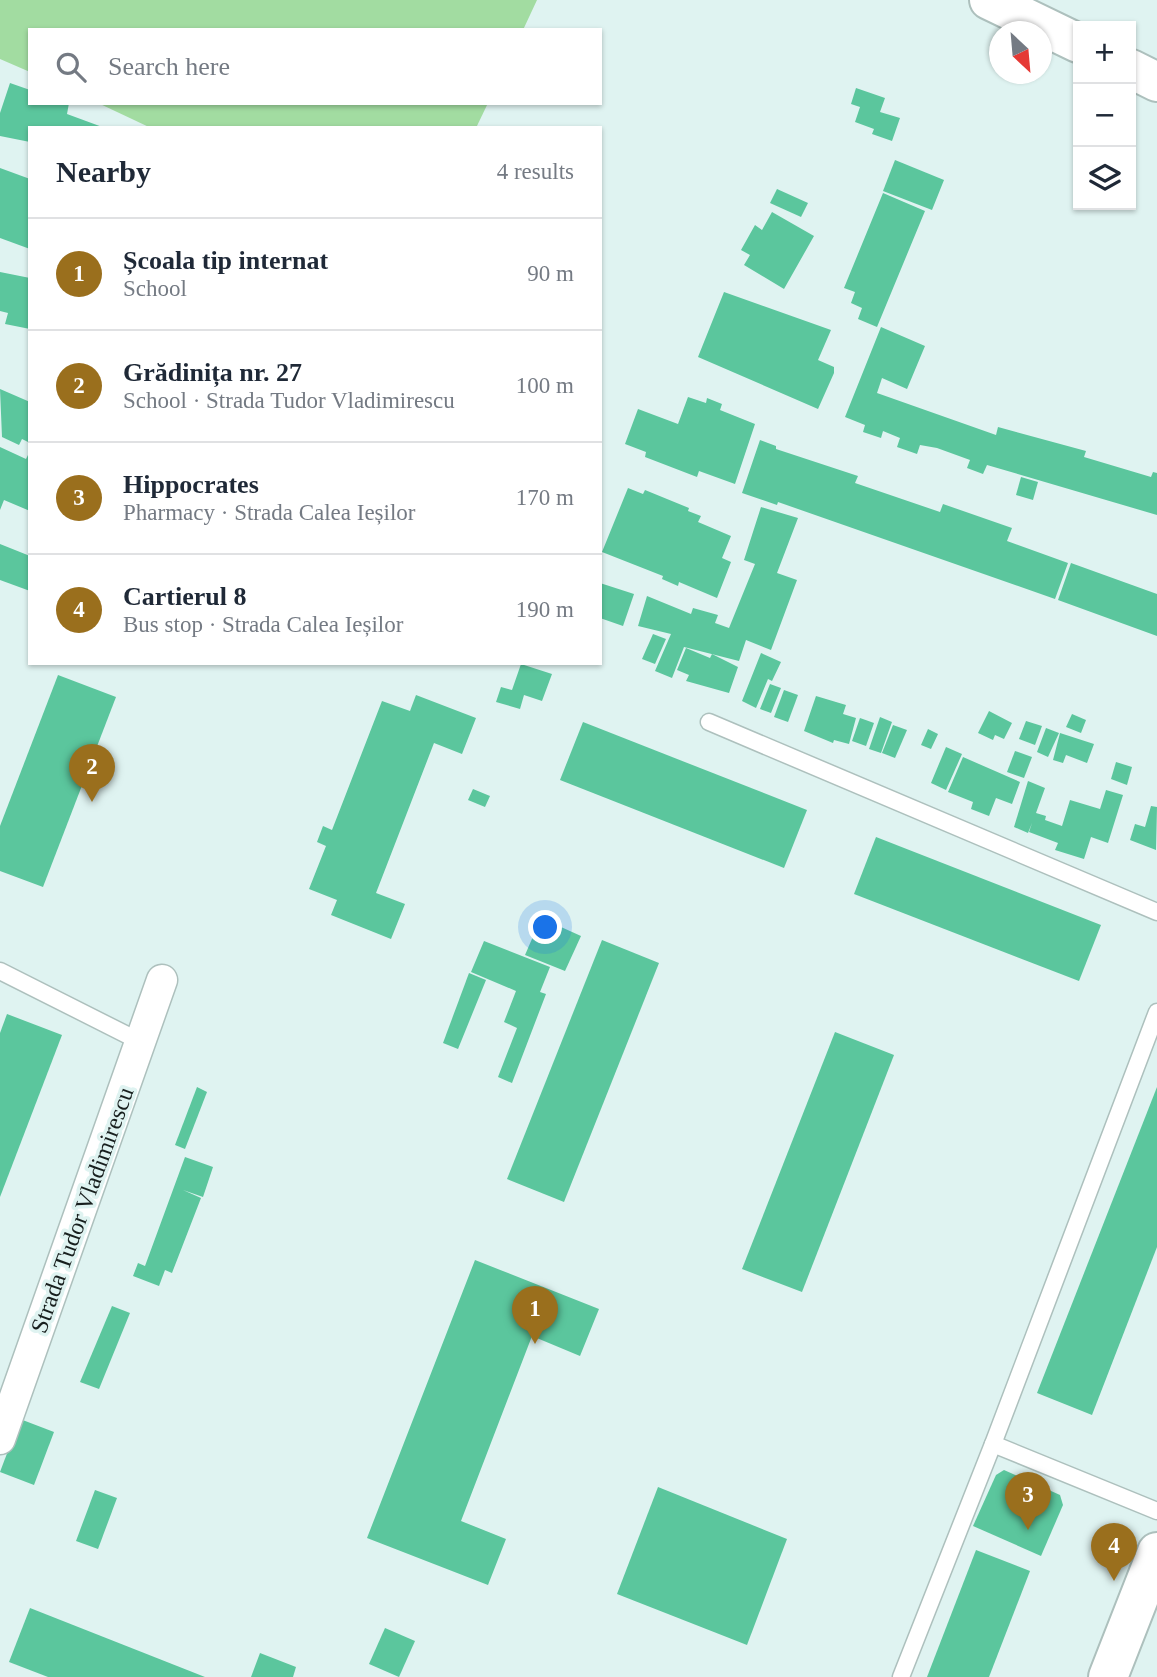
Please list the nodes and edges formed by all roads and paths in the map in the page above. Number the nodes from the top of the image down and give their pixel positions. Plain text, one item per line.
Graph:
1 (989, 0) edge
2 (1073, 41) edge
3 (1136, 72) edge
4 (1157, 82) edge
5 (709, 722) dead end
6 (1157, 912) edge
7 (0, 971) edge
8 (162, 979) dead end
9 (1157, 1012) edge
10 (141, 1042) junction
11 (0, 1439) edge
12 (993, 1444) junction
13 (1157, 1511) edge
14 (1157, 1552) edge
15 (901, 1677) edge
16 (1108, 1677) edge

1 - 2 street
3 - 4 street
5 - 6 lane
7 - 10 lane
8 - 10 street, Strada Tudor Vladimirescu
9 - 12 lane
10 - 11 street, Strada Tudor Vladimirescu
12 - 13 lane
12 - 15 lane
14 - 16 street

